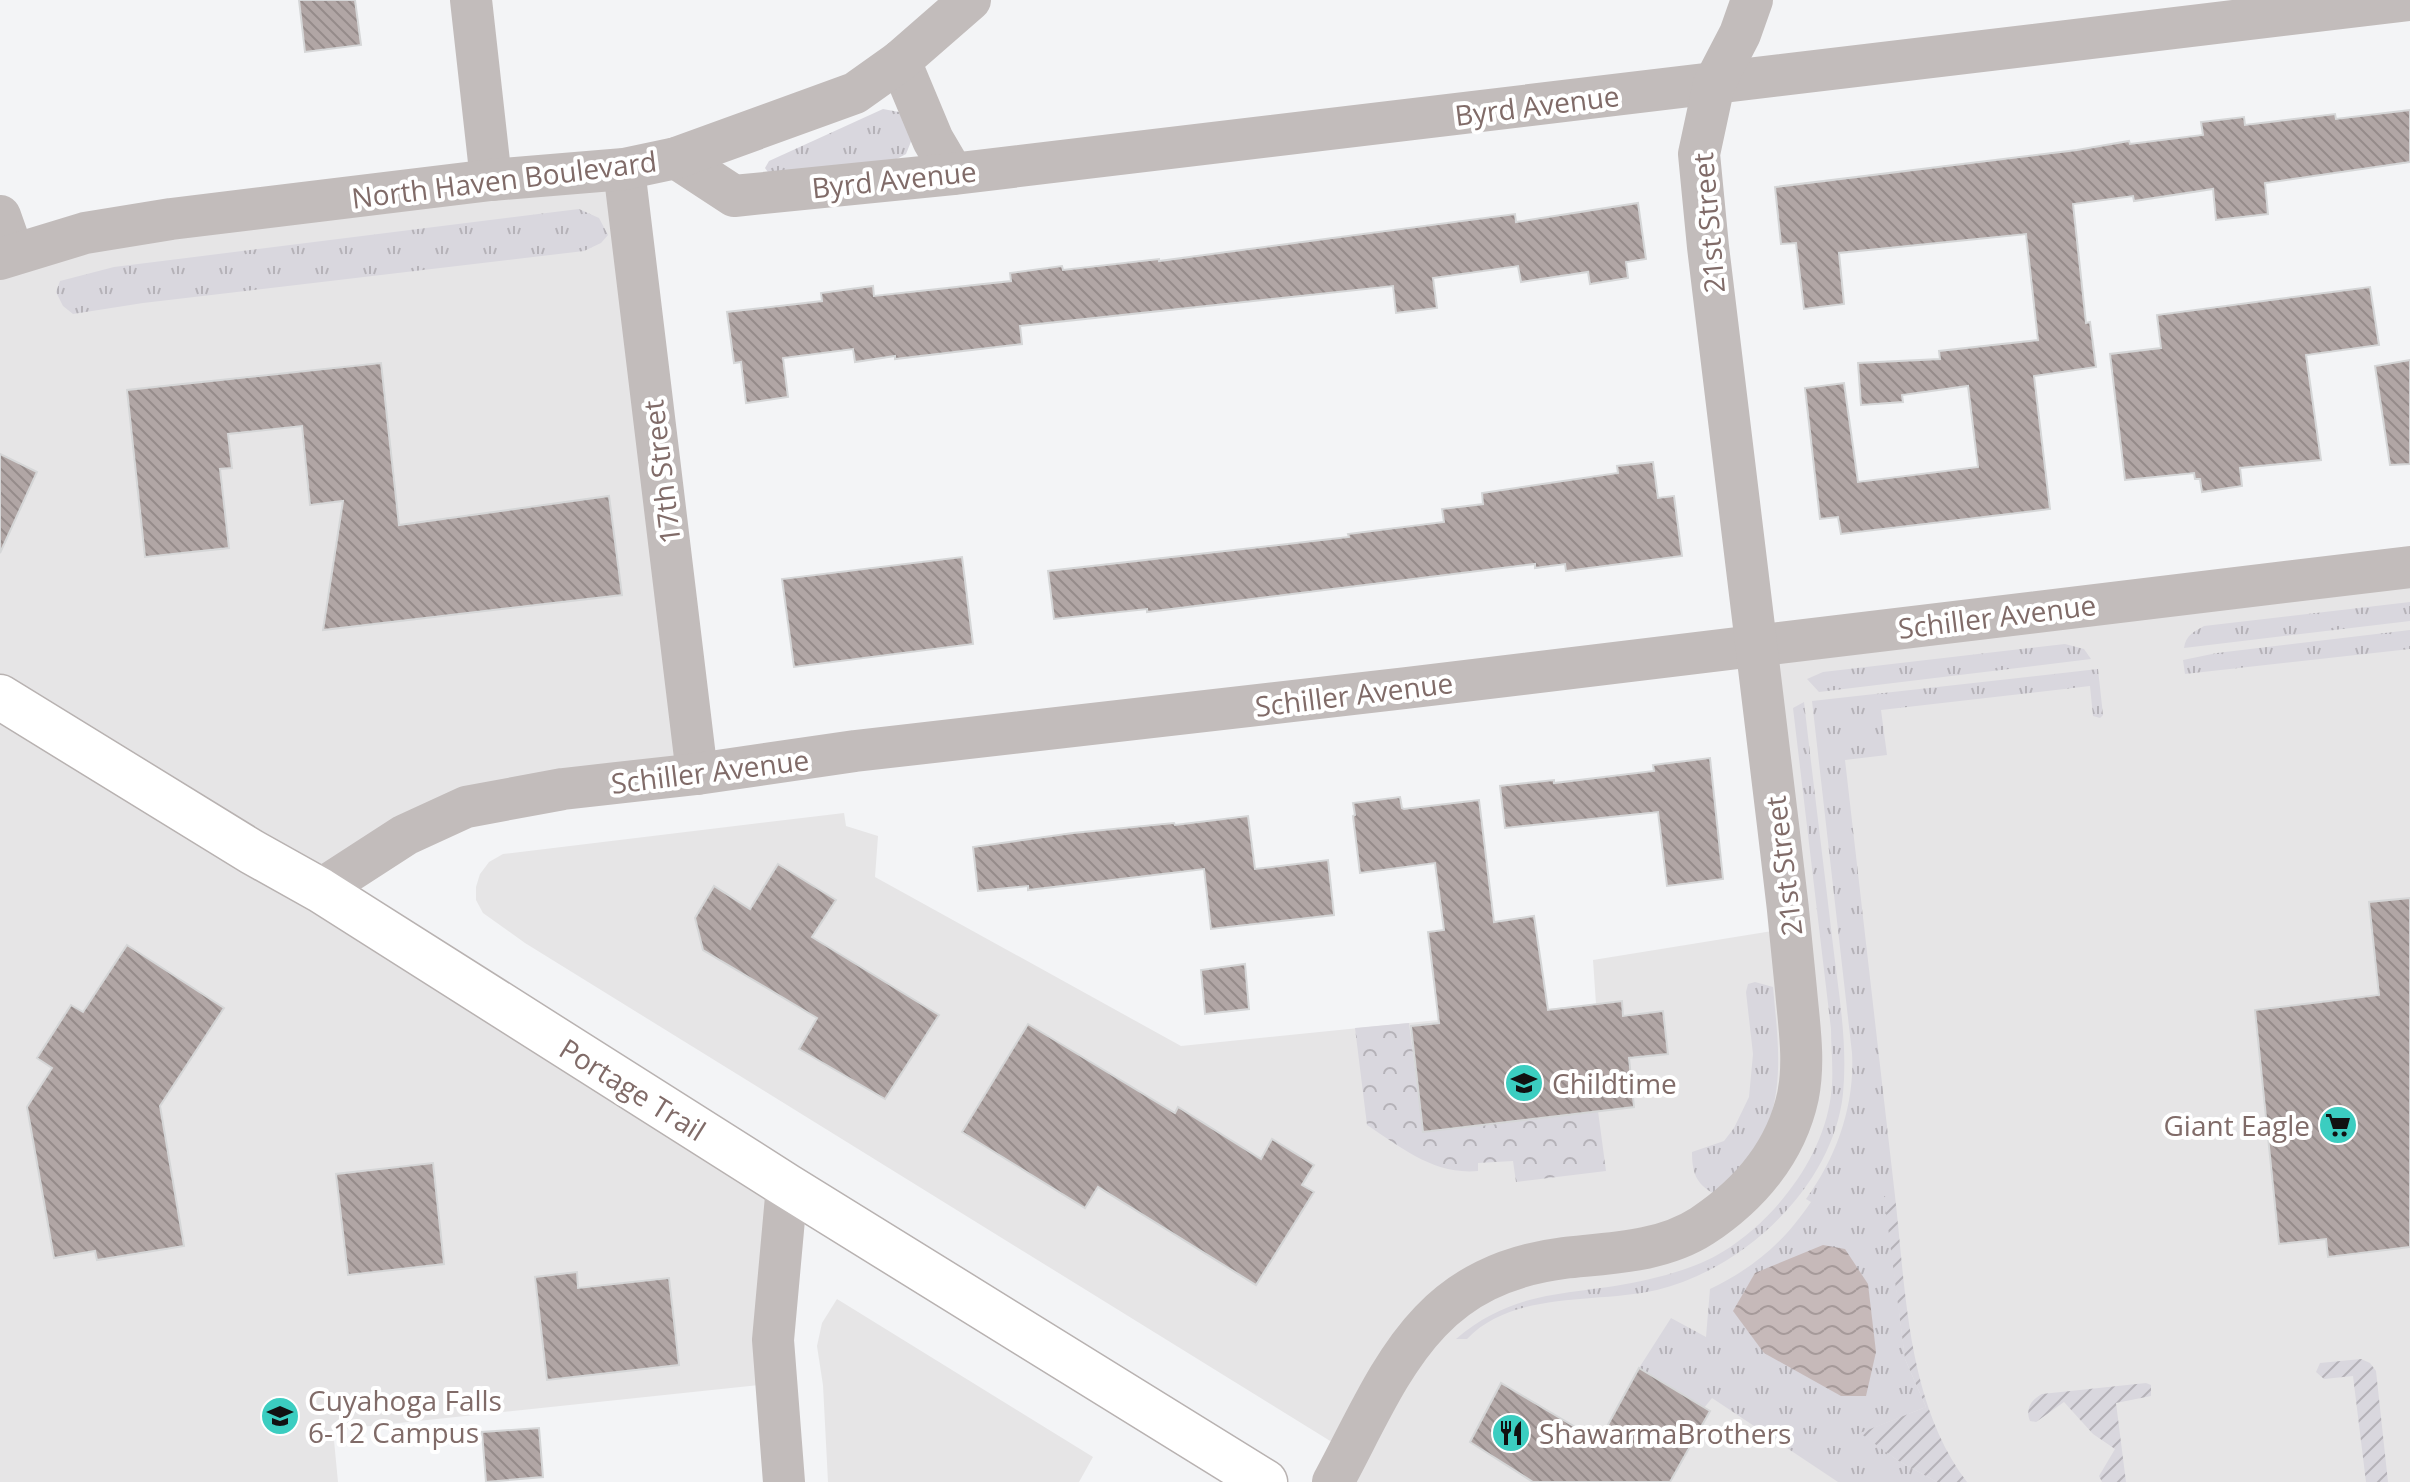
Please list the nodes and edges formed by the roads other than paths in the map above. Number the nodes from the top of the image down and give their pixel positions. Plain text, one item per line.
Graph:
1 (471, 0) edge
2 (970, 0) edge
3 (1752, 0) edge
4 (2409, 0) edge
5 (900, 61) junction
6 (1714, 84) junction
7 (676, 158) junction
8 (624, 169) junction
9 (953, 174) junction
10 (491, 180) junction
11 (4, 242) edge
12 (2410, 567) edge
13 (1757, 645) junction
14 (0, 697) edge
15 (697, 774) junction
16 (320, 890) junction
17 (787, 1186) junction
18 (784, 1482) edge
19 (1265, 1482) edge
20 (1333, 1482) edge

1 - 10 street
2 - 5 street, North Haven Boulevard
3 - 6 street, 21st Street
4 - 6 street, Byrd Avenue
5 - 7 street, North Haven Boulevard
5 - 9 street
6 - 9 street, Byrd Avenue
6 - 13 street, 21st Street
7 - 8 street, North Haven Boulevard
7 - 9 street, Byrd Avenue
8 - 10 street, North Haven Boulevard
8 - 15 street, 17th Street
10 - 11 street, North Haven Boulevard
12 - 13 street, Schiller Avenue
13 - 15 street, Schiller Avenue
13 - 20 street, 21st Street
14 - 16 main road, Portage Trail
15 - 16 street, Schiller Avenue
16 - 17 main road, Portage Trail
17 - 18 street
17 - 19 main road, Portage Trail

